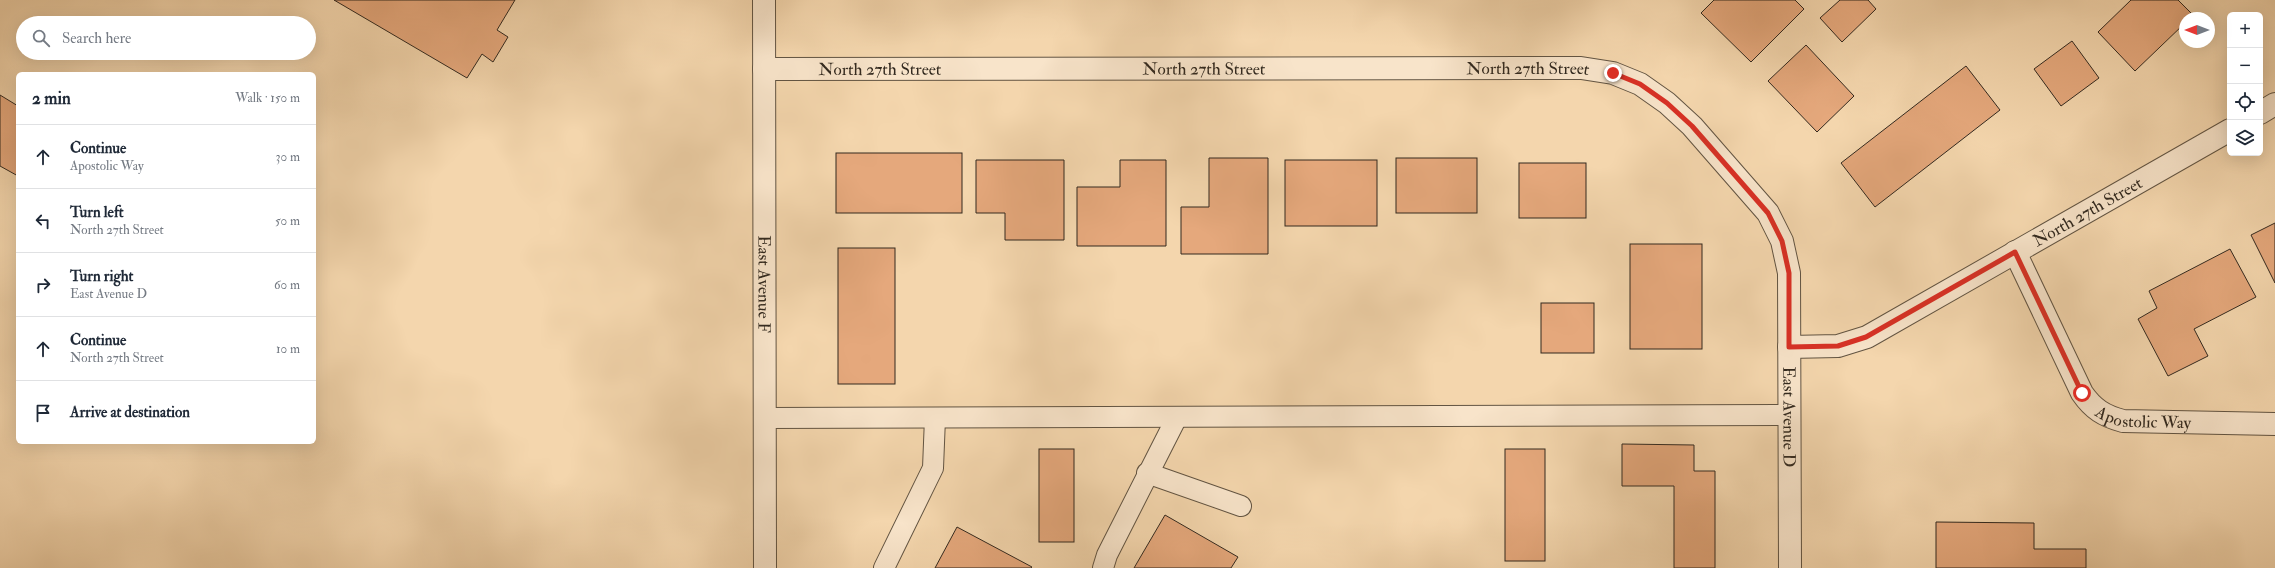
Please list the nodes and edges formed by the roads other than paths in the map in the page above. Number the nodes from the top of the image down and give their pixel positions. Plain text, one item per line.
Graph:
1 (764, 0) edge
2 (764, 69) junction
3 (1640, 84) joint
4 (2275, 104) edge
5 (2263, 111) edge
6 (2227, 132) edge
7 (2015, 252) junction
8 (1789, 347) junction
9 (1790, 415) junction
10 (1177, 417) junction
11 (765, 418) junction
12 (935, 418) junction
13 (2275, 424) edge
14 (1147, 474) junction
15 (1241, 506) dead end
16 (765, 568) edge
17 (884, 568) edge
18 (1103, 568) edge
19 (1790, 568) edge

1 - 2 street, East Avenue F
2 - 3 street, North 27th Street
2 - 11 street, East Avenue F
3 - 8 street, East Avenue D
4 - 5 street
6 - 7 street, North 27th Street
7 - 8 street, North 27th Street
7 - 13 street, Apostolic Way
8 - 9 street, East Avenue D
9 - 10 lane
9 - 19 street, East Avenue D
10 - 12 lane
10 - 14 lane
11 - 12 lane
11 - 16 street, East Avenue F
12 - 17 lane
14 - 15 lane
14 - 18 lane

